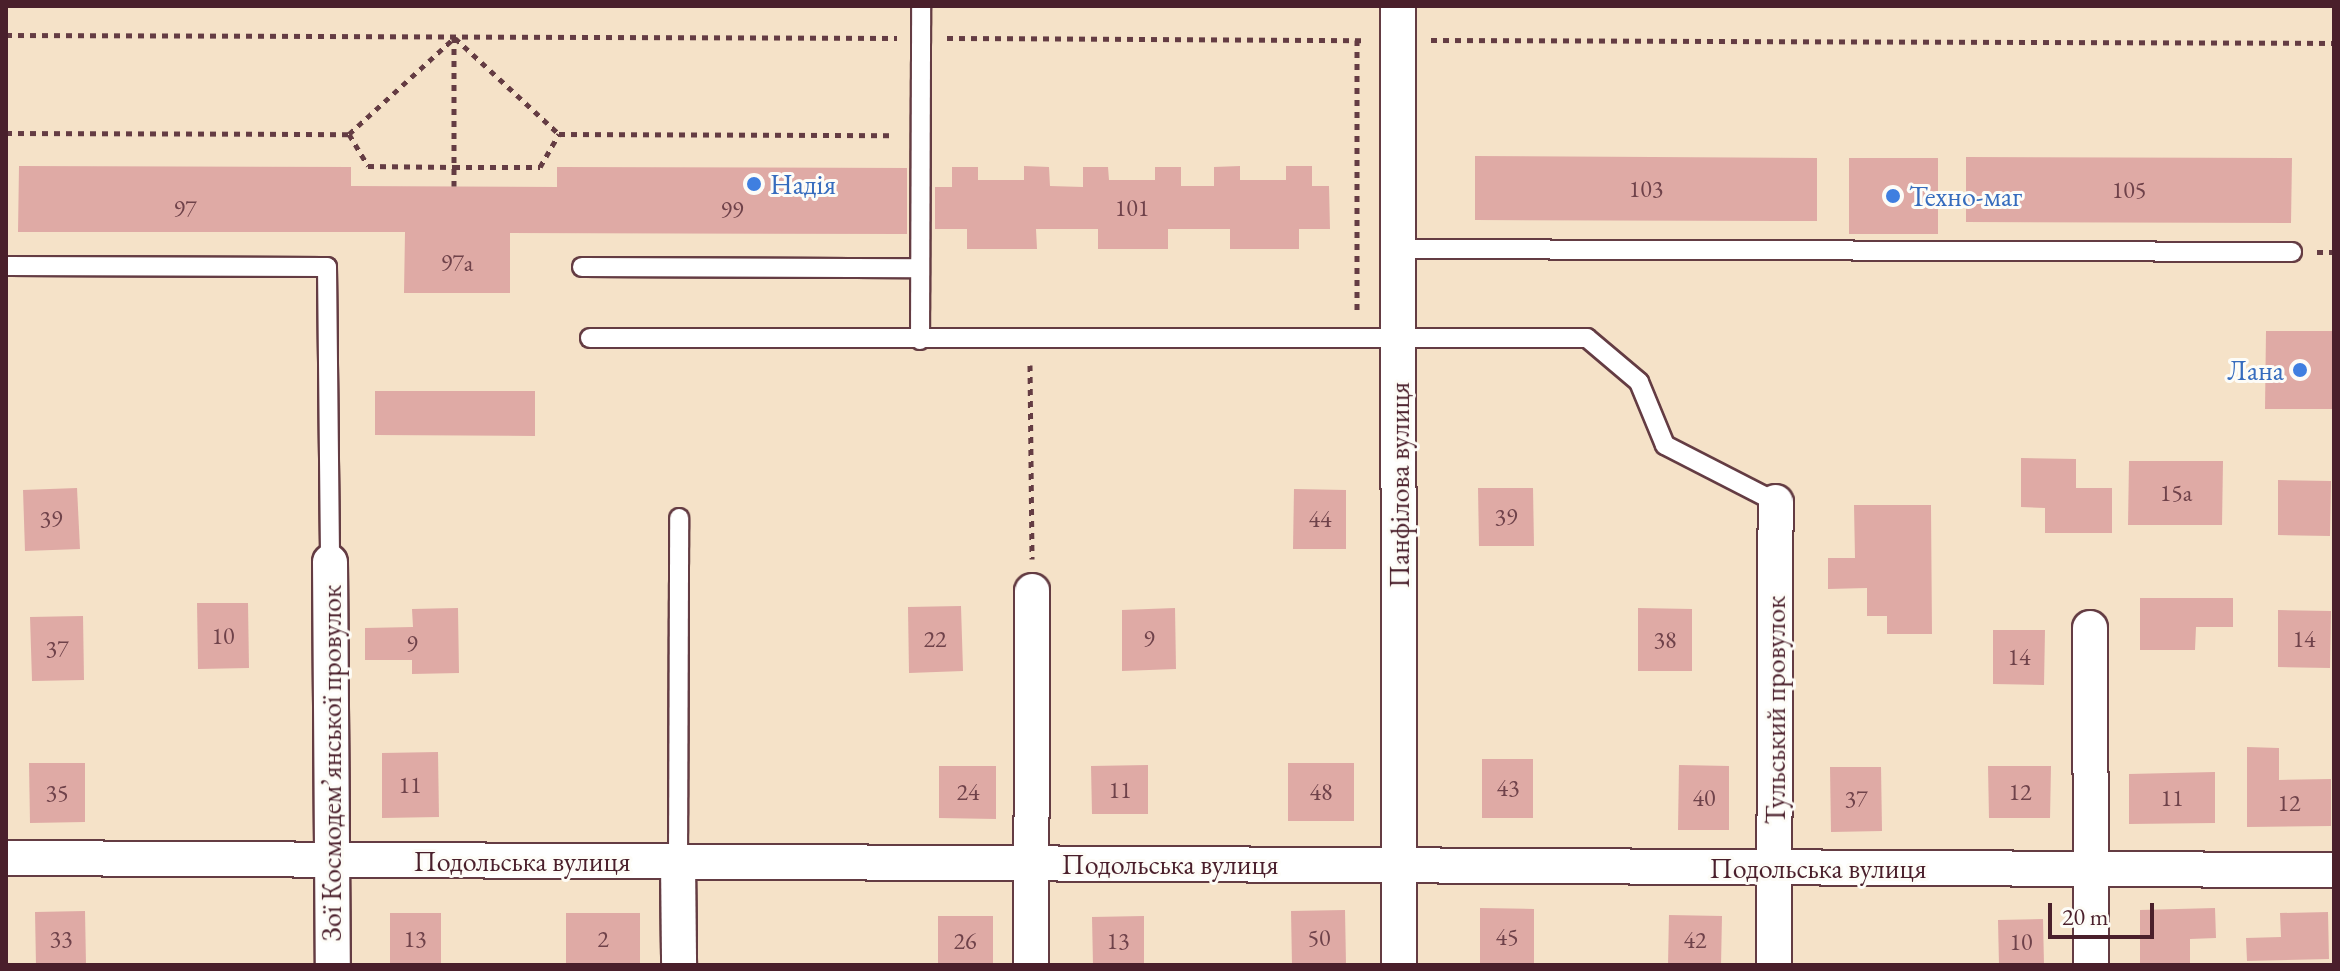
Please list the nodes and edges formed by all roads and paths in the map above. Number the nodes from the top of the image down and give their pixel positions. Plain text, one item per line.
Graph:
1 (921, 6) edge
2 (1398, 6) edge
3 (6, 35) edge
4 (454, 37) junction
5 (921, 38) junction
6 (1398, 40) junction
7 (2334, 43) edge
8 (6, 133) edge
9 (349, 134) junction
10 (559, 134) junction
11 (921, 135) junction
12 (454, 167) junction
13 (454, 186) dead end
14 (1398, 249) junction
15 (2292, 252) dead end
16 (6, 266) edge
17 (582, 267) dead end
18 (920, 268) junction
19 (590, 338) dead end
20 (1357, 339) junction
21 (1399, 339) junction
22 (920, 340) junction
23 (1030, 340) junction
24 (1776, 502) joint
25 (679, 518) dead end
26 (330, 562) joint
27 (1032, 591) joint
28 (2090, 628) dead end
29 (6, 858) edge
30 (332, 860) junction
31 (678, 861) junction
32 (1032, 863) junction
33 (1399, 865) junction
34 (1775, 868) junction
35 (2091, 869) junction
36 (2334, 870) edge
37 (333, 965) edge
38 (679, 965) edge
39 (1031, 965) edge
40 (1399, 965) edge
41 (1774, 965) edge
42 (2091, 965) edge

1 - 5 lane
2 - 6 street, Панфілова вулиця
3 - 4 path
4 - 5 path
4 - 9 path
4 - 10 path
4 - 12 path
5 - 11 lane
5 - 20 path
6 - 7 path
6 - 14 street, Панфілова вулиця
8 - 9 path
9 - 12 path
10 - 11 path
10 - 12 path
11 - 18 lane
12 - 13 path
14 - 15 lane
14 - 21 street, Панфілова вулиця
16 - 26 lane
17 - 18 lane
18 - 22 lane
19 - 22 lane
20 - 21 lane
20 - 23 lane
21 - 24 lane
21 - 33 street, Панфілова вулиця
22 - 23 lane
23 - 27 path
24 - 34 street, Тульський провулок
25 - 31 lane
26 - 30 street, Зої Космодем’янської провулок
27 - 32 street
28 - 35 street
29 - 30 street, Подольська вулиця
30 - 31 street, Подольська вулиця
30 - 37 street, Зої Космодем’янської провулок
31 - 32 street, Подольська вулиця
31 - 38 street
32 - 33 street, Подольська вулиця
32 - 39 street
33 - 34 street, Подольська вулиця
33 - 40 street, Панфілова вулиця
34 - 35 street, Подольська вулиця
34 - 41 street, Тульський провулок
35 - 36 street, Подольська вулиця
35 - 42 street

